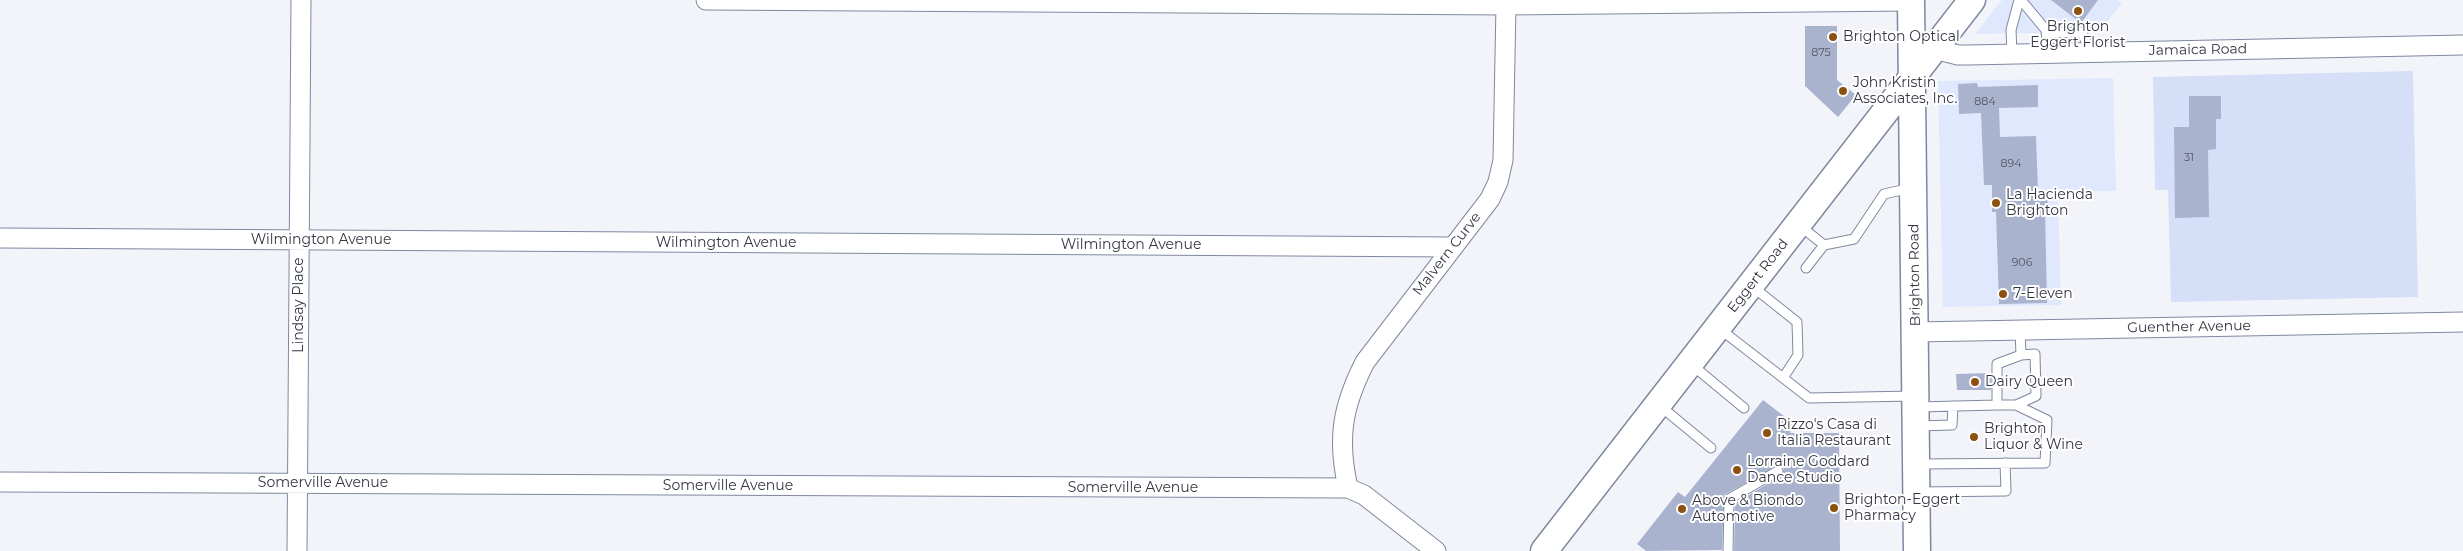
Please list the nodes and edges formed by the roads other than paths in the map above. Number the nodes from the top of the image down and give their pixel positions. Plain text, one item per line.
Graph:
1 (301, 0) edge
2 (706, 0) edge
3 (1911, 0) edge
4 (1972, 0) edge
5 (2020, 0) edge
6 (1141, 1) edge
7 (1798, 1) edge
8 (1506, 4) junction
9 (2046, 33) junction
10 (2463, 46) edge
11 (1934, 48) junction
12 (2048, 53) junction
13 (2086, 53) junction
14 (2012, 54) junction
15 (1913, 76) junction
16 (1914, 187) junction
17 (1798, 224) junction
18 (0, 238) edge
19 (299, 240) junction
20 (1824, 245) junction
21 (1453, 247) junction
22 (1806, 268) dead end
23 (1750, 285) junction
24 (2463, 322) edge
25 (1718, 327) junction
26 (2020, 330) junction
27 (1916, 332) junction
28 (2021, 355) junction
29 (1690, 363) junction
30 (1783, 378) junction
31 (1658, 405) junction
32 (1997, 405) junction
33 (2016, 405) junction
34 (1953, 406) junction
35 (1744, 408) dead end
36 (1916, 410) junction
37 (1711, 448) dead end
38 (1917, 464) junction
39 (2005, 464) junction
40 (1778, 471) dead end
41 (0, 482) edge
42 (298, 483) junction
43 (1348, 488) junction
44 (1917, 492) junction
45 (297, 551) edge
46 (1436, 551) edge
47 (1544, 551) edge
48 (1728, 551) edge
49 (1918, 551) edge

1 - 19 street, Lindsay Place
2 - 6 street
3 - 7 street
3 - 15 street, Brighton Road
4 - 11 street, Eggert Road
5 - 9 lane
5 - 14 lane
6 - 8 street
7 - 8 street
8 - 21 street, Malvern Curve
9 - 12 lane
9 - 13 lane
10 - 13 street, Jamaica Road
11 - 14 street, Jamaica Road
11 - 15 street, Eggert Road
12 - 13 street, Jamaica Road
12 - 14 street, Jamaica Road
15 - 16 street, Brighton Road
15 - 17 street, Eggert Road
16 - 20 lane
16 - 27 street, Brighton Road
17 - 20 lane
17 - 23 street, Eggert Road
18 - 19 street, Wilmington Avenue
19 - 21 street, Wilmington Avenue
19 - 42 street, Lindsay Place
20 - 22 lane
21 - 43 street, Malvern Curve
23 - 25 street, Eggert Road
23 - 30 lane
24 - 26 street, Guenther Avenue
25 - 29 street, Eggert Road
25 - 30 lane
26 - 27 street, Guenther Avenue
26 - 28 lane
27 - 36 street, Brighton Road
28 - 32 lane
28 - 33 lane
29 - 31 street, Eggert Road
29 - 35 lane
30 - 36 lane
31 - 37 lane
31 - 47 street, Eggert Road
32 - 33 lane
32 - 34 lane
33 - 39 lane
34 - 36 lane
34 - 36 lane
36 - 38 street, Brighton Road
38 - 39 lane
38 - 44 street, Brighton Road
39 - 44 lane
40 - 48 lane
41 - 42 street, Somerville Avenue
42 - 43 street, Somerville Avenue
42 - 45 street, Lindsay Place
43 - 46 street, Somerville Avenue
44 - 49 street, Brighton Road

